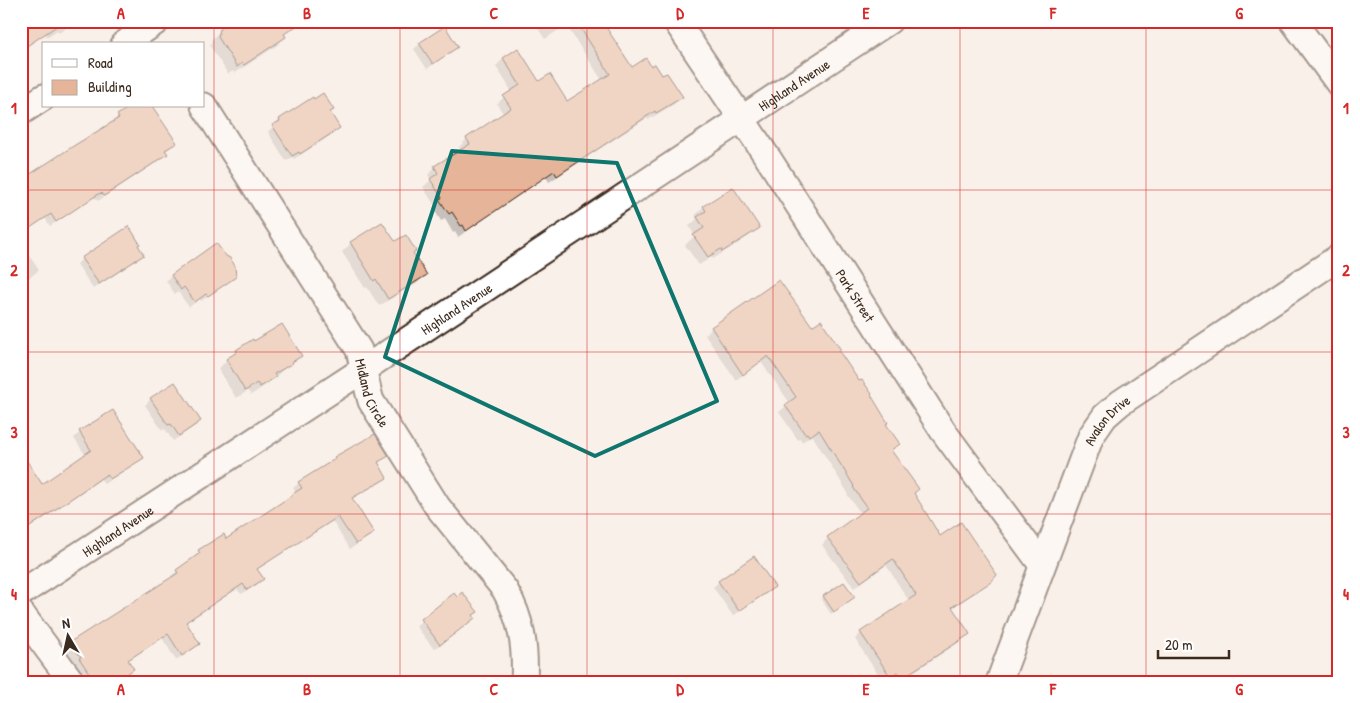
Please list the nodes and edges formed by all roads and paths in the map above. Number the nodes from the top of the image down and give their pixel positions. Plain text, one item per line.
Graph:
1 (676, 21) edge
2 (889, 21) edge
3 (1293, 21) edge
4 (154, 28) edge
5 (128, 42) edge
6 (1339, 84) edge
7 (42, 98) edge
8 (205, 108) edge
9 (21, 112) edge
10 (740, 119) junction
11 (1339, 256) edge
12 (364, 369) junction
13 (1042, 565) junction
14 (21, 593) edge
15 (21, 613) edge
16 (72, 682) edge
17 (524, 682) edge
18 (998, 682) edge

1 - 10 street, Park Street
2 - 10 street, Highland Avenue
3 - 6 street
4 - 5 street
7 - 9 street
8 - 12 street, Midland Circle
10 - 12 street, Highland Avenue
10 - 13 street, Park Street
11 - 13 street, Avalon Drive
12 - 14 street, Highland Avenue
12 - 17 street, Midland Circle
13 - 18 street, Avalon Drive
15 - 16 street

